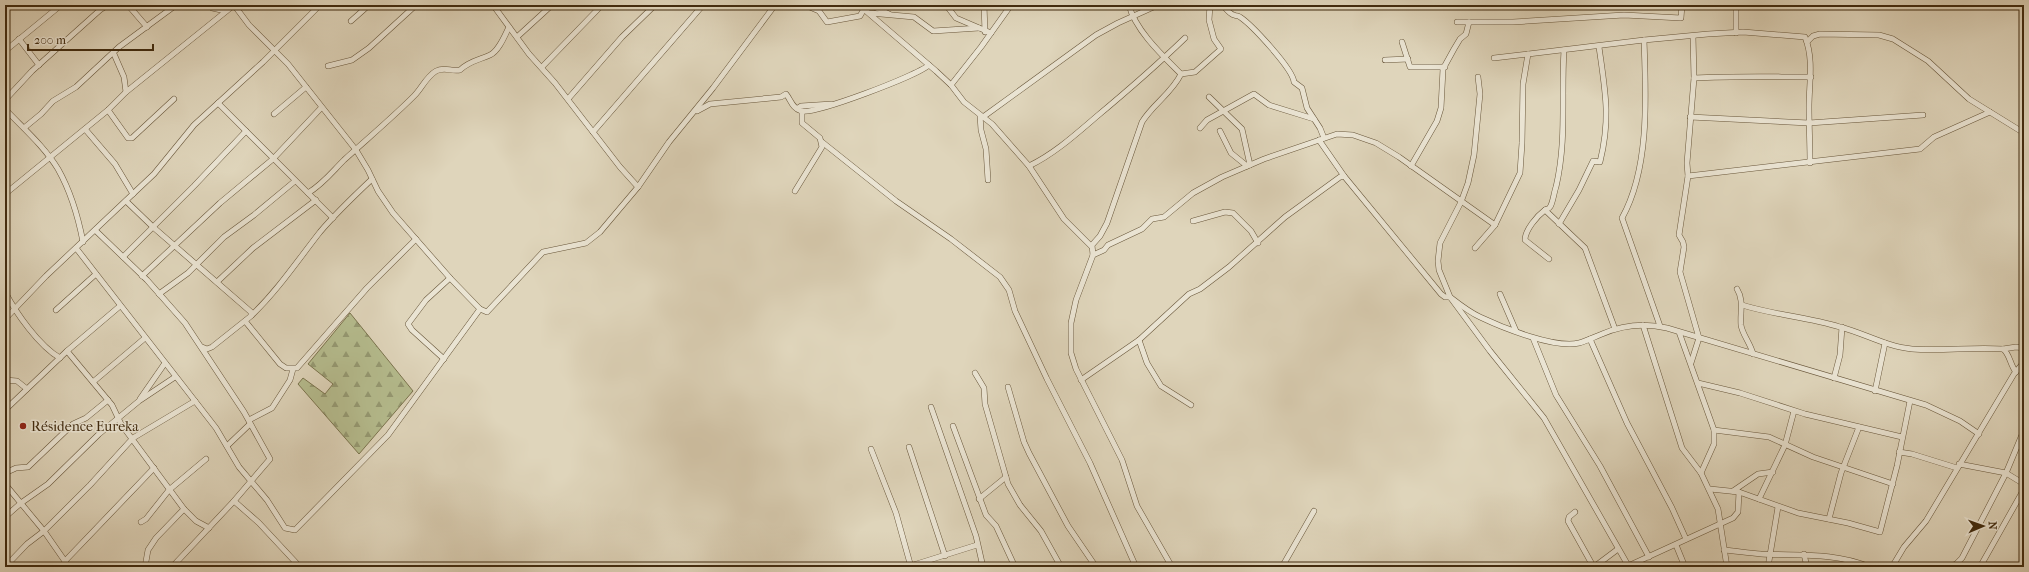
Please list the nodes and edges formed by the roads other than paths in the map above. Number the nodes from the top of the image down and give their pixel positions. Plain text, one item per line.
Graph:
1 (51, 5) edge
2 (61, 5) edge
3 (108, 5) edge
4 (128, 5) edge
5 (176, 5) edge
6 (234, 5) edge
7 (320, 5) edge
8 (369, 5) edge
9 (416, 5) edge
10 (493, 5) edge
11 (552, 5) edge
12 (602, 5) edge
13 (654, 5) edge
14 (703, 5) edge
15 (775, 5) edge
16 (805, 5) edge
17 (859, 5) edge
18 (870, 5) edge
19 (946, 5) edge
20 (984, 5) edge
21 (1011, 5) edge
22 (1129, 5) edge
23 (1158, 5) edge
24 (1210, 5) edge
25 (1222, 5) edge
26 (1682, 5) edge
27 (1736, 5) edge
28 (210, 7) edge
29 (864, 9) junction
30 (55, 10) junction
31 (227, 11) junction
32 (870, 13) junction
33 (889, 14) junction
34 (1132, 17) junction
35 (216, 19) junction
36 (351, 22) dead end
37 (1457, 22) dead end
38 (1469, 22) junction
39 (147, 27) junction
40 (509, 27) junction
41 (982, 29) junction
42 (1736, 32) junction
43 (990, 35) junction
44 (1693, 36) junction
45 (517, 37) junction
46 (1185, 38) dead end
47 (20, 39) junction
48 (1644, 40) junction
49 (1402, 42) dead end
50 (1807, 42) junction
51 (1599, 47) junction
52 (275, 49) junction
53 (1564, 50) junction
54 (5, 51) edge
55 (114, 54) junction
56 (1528, 54) junction
57 (1165, 58) junction
58 (1494, 58) dead end
59 (1408, 59) junction
60 (1386, 60) dead end
61 (39, 65) junction
62 (929, 65) junction
63 (328, 66) dead end
64 (542, 67) junction
65 (1445, 67) junction
66 (923, 70) junction
67 (936, 71) junction
68 (1181, 74) junction
69 (1478, 77) dead end
70 (1811, 77) junction
71 (1694, 78) junction
72 (951, 85) junction
73 (306, 87) junction
74 (126, 92) junction
75 (1208, 97) dead end
76 (174, 99) dead end
77 (568, 99) junction
78 (5, 100) edge
79 (218, 103) junction
80 (321, 108) junction
81 (5, 109) edge
82 (108, 110) junction
83 (800, 110) junction
84 (1224, 112) junction
85 (1990, 112) junction
86 (274, 114) dead end
87 (690, 114) junction
88 (1923, 115) dead end
89 (981, 116) junction
90 (1690, 117) junction
91 (1314, 119) junction
92 (1809, 123) junction
93 (24, 128) junction
94 (1200, 128) dead end
95 (84, 129) junction
96 (1220, 130) dead end
97 (246, 131) junction
98 (593, 132) junction
99 (2024, 133) edge
100 (1322, 139) junction
101 (822, 142) junction
102 (356, 150) junction
103 (49, 158) junction
104 (273, 158) junction
105 (1810, 163) junction
106 (1029, 166) junction
107 (1248, 166) junction
108 (1411, 166) junction
109 (1344, 176) junction
110 (1688, 176) junction
111 (372, 179) junction
112 (988, 180) dead end
113 (295, 181) junction
114 (638, 187) junction
115 (795, 191) dead end
116 (308, 193) junction
117 (5, 194) edge
118 (133, 194) junction
119 (316, 200) junction
120 (126, 201) junction
121 (1461, 202) junction
122 (1545, 210) junction
123 (333, 218) junction
124 (1193, 221) dead end
125 (1559, 224) junction
126 (1495, 225) junction
127 (153, 227) junction
128 (95, 230) junction
129 (416, 239) junction
130 (83, 242) junction
131 (1258, 243) junction
132 (175, 246) junction
133 (1091, 246) junction
134 (76, 248) junction
135 (1475, 248) dead end
136 (123, 256) junction
137 (1093, 256) junction
138 (1549, 259) dead end
139 (196, 264) junction
140 (96, 274) junction
141 (142, 276) junction
142 (450, 278) junction
143 (217, 282) junction
144 (1737, 288) dead end
145 (5, 292) edge
146 (159, 294) junction
147 (1500, 294) dead end
148 (1450, 297) junction
149 (1742, 305) junction
150 (120, 306) junction
151 (15, 309) junction
152 (480, 309) junction
153 (56, 310) dead end
154 (252, 315) junction
155 (5, 319) edge
156 (245, 321) junction
157 (1643, 325) junction
158 (1660, 326) junction
159 (1842, 327) junction
160 (1615, 329) junction
161 (1516, 331) junction
162 (1679, 332) junction
163 (145, 338) junction
164 (1533, 338) junction
165 (1700, 338) junction
166 (1590, 339) junction
167 (1139, 340) junction
168 (1886, 343) junction
169 (202, 347) junction
170 (2024, 348) edge
171 (2003, 349) junction
172 (67, 351) junction
173 (1753, 354) junction
174 (60, 358) junction
175 (444, 359) junction
176 (2024, 362) edge
177 (164, 363) junction
178 (1691, 363) junction
179 (293, 369) junction
180 (2016, 372) junction
181 (975, 374) dead end
182 (175, 377) junction
183 (1834, 378) junction
184 (5, 380) edge
185 (1081, 380) junction
186 (93, 382) junction
187 (1698, 383) junction
188 (1008, 387) dead end
189 (27, 389) junction
190 (1875, 391) junction
191 (108, 400) junction
192 (139, 401) junction
193 (195, 401) junction
194 (1910, 401) junction
195 (1191, 405) dead end
196 (931, 407) dead end
197 (5, 410) edge
198 (1794, 411) junction
199 (119, 419) junction
200 (250, 422) junction
201 (953, 426) dead end
202 (1859, 427) junction
203 (1714, 430) junction
204 (2024, 430) edge
205 (1979, 434) junction
206 (1902, 437) junction
207 (133, 438) junction
208 (1785, 444) junction
209 (227, 446) junction
210 (909, 447) dead end
211 (871, 449) dead end
212 (1899, 452) junction
213 (206, 459) dead end
214 (1958, 466) junction
215 (1844, 467) junction
216 (154, 468) junction
217 (1773, 472) junction
218 (5, 473) edge
219 (1701, 473) junction
220 (2006, 473) junction
221 (1006, 477) junction
222 (251, 482) junction
223 (5, 484) edge
224 (1893, 484) junction
225 (2024, 484) edge
226 (1710, 489) junction
227 (2024, 489) edge
228 (169, 490) junction
229 (1733, 491) junction
230 (1739, 492) junction
231 (979, 499) junction
232 (1759, 499) junction
233 (234, 501) junction
234 (21, 503) junction
235 (1778, 507) junction
236 (184, 509) junction
237 (1314, 511) dead end
238 (1575, 512) dead end
239 (5, 517) edge
240 (1829, 519) junction
241 (141, 522) dead end
242 (1721, 524) junction
243 (209, 528) junction
244 (44, 531) junction
245 (1686, 539) junction
246 (978, 545) junction
247 (1676, 545) junction
248 (1618, 549) junction
249 (1724, 550) junction
250 (1770, 554) junction
251 (1804, 554) junction
252 (945, 556) junction
253 (1649, 557) junction
254 (65, 561) junction
255 (5, 567) edge
256 (70, 567) edge
257 (144, 567) edge
258 (172, 567) edge
259 (300, 567) edge
260 (910, 567) edge
261 (983, 567) edge
262 (1015, 567) edge
263 (1061, 567) edge
264 (1096, 567) edge
265 (1136, 567) edge
266 (1172, 567) edge
267 (1282, 567) edge
268 (1593, 567) edge
269 (1628, 567) edge
270 (1685, 567) edge
271 (1727, 567) edge
272 (1768, 567) edge
273 (1807, 567) edge
274 (1870, 567) edge
275 (1892, 567) edge
276 (1949, 567) edge
277 (1980, 567) edge

1 - 30 street
2 - 30 street
3 - 61 street
4 - 39 street
5 - 39 street
6 - 31 street
6 - 52 street
7 - 52 street
8 - 36 street
9 - 63 street
10 - 40 street
11 - 45 street
12 - 64 street
13 - 77 street
14 - 98 street
15 - 87 street
16 - 29 street
17 - 29 street
18 - 33 street
19 - 41 street
20 - 41 street
21 - 43 street
22 - 34 street
23 - 34 street
24 - 68 street
25 - 91 street
26 - 38 street
27 - 42 street
28 - 31 street
28 - 35 street
29 - 32 street
30 - 47 street
31 - 35 street
32 - 33 street
32 - 62 street
33 - 41 street
34 - 57 street
34 - 89 street
35 - 74 street
37 - 38 street
38 - 65 street
39 - 55 street
40 - 45 street
40 - 102 street
41 - 43 street
42 - 44 street
42 - 50 street
43 - 72 street
44 - 48 street
44 - 71 street
45 - 64 street
46 - 57 street
47 - 54 street
47 - 61 street
48 - 51 street
48 - 158 street
49 - 59 street
50 - 70 street
50 - 85 street
51 - 53 street
51 - 125 street
52 - 73 street
52 - 79 street
53 - 56 street
53 - 122 street
55 - 74 street
55 - 93 street
56 - 58 street
56 - 126 street
57 - 68 street
57 - 106 street
59 - 60 street
59 - 65 street
61 - 78 street
62 - 66 street
62 - 67 street
64 - 77 street
65 - 108 street
66 - 67 street
66 - 83 street
67 - 72 street
68 - 133 street
69 - 121 street
70 - 71 street
70 - 92 street
71 - 90 street
72 - 89 street
73 - 80 street
73 - 86 street
74 - 82 street
75 - 84 street
76 - 82 street
77 - 98 street
79 - 97 street
79 - 118 street
80 - 102 street
80 - 104 street
81 - 93 street
82 - 95 street
83 - 87 street
83 - 101 street
84 - 91 street
84 - 94 street
84 - 107 street
85 - 99 street
85 - 105 street
87 - 114 street
88 - 92 street
89 - 106 street
89 - 112 street
90 - 92 street
90 - 110 street
91 - 100 street
92 - 105 street
93 - 103 street
95 - 103 street
95 - 118 street
96 - 107 street
97 - 104 street
97 - 127 street
98 - 114 street
100 - 107 street
100 - 108 street
100 - 109 street
101 - 115 street
101 - 265 street
102 - 111 street
102 - 116 street
103 - 117 street
103 - 130 street
104 - 113 street
104 - 132 street
105 - 110 street
106 - 133 street
107 - 137 street
108 - 121 street
109 - 131 street
109 - 148 street
110 - 165 street
111 - 123 street
111 - 129 street
113 - 116 street
113 - 139 street
114 - 152 street
116 - 119 street
118 - 120 street
119 - 123 street
119 - 143 street
120 - 127 street
120 - 128 street
121 - 126 street
121 - 148 street
122 - 125 street
122 - 138 street
123 - 154 street
124 - 131 street
125 - 160 street
126 - 135 street
127 - 132 street
127 - 136 street
128 - 130 street
128 - 136 street
129 - 142 street
129 - 179 street
130 - 134 street
131 - 167 street
132 - 139 street
132 - 141 street
133 - 137 street
134 - 140 street
134 - 151 street
136 - 141 street
137 - 185 street
139 - 143 street
139 - 146 street
140 - 150 street
140 - 153 street
141 - 146 street
142 - 152 street
142 - 175 street
143 - 154 street
144 - 149 street
145 - 151 street
146 - 169 street
147 - 161 street
148 - 161 street
148 - 248 street
149 - 159 street
149 - 173 street
150 - 163 street
150 - 172 street
151 - 155 street
151 - 174 street
152 - 175 street
154 - 156 street
156 - 169 street
156 - 179 street
157 - 158 street
157 - 160 street
157 - 219 street
158 - 162 street
159 - 168 street
159 - 183 street
160 - 166 street
161 - 164 street
162 - 165 street
162 - 178 street
163 - 177 street
163 - 186 street
164 - 166 street
164 - 253 street
165 - 173 street
165 - 178 street
166 - 245 street
167 - 185 street
167 - 195 street
168 - 171 street
168 - 190 street
169 - 200 street
170 - 171 street
171 - 180 street
172 - 174 street
172 - 186 street
173 - 183 street
174 - 189 street
175 - 222 street
176 - 180 street
177 - 182 street
177 - 192 street
178 - 187 street
179 - 200 street
180 - 205 street
181 - 221 street
182 - 192 street
182 - 193 street
183 - 190 street
184 - 189 street
185 - 266 street
186 - 191 street
187 - 198 street
187 - 203 street
188 - 264 street
189 - 197 street
190 - 194 street
191 - 199 street
191 - 218 street
192 - 199 street
193 - 207 street
193 - 209 street
194 - 205 street
194 - 206 street
196 - 246 street
198 - 202 street
198 - 208 street
199 - 207 street
199 - 234 street
200 - 209 street
200 - 222 street
201 - 231 street
202 - 206 street
202 - 215 street
203 - 208 street
203 - 219 street
204 - 220 street
205 - 214 street
206 - 212 street
207 - 216 street
207 - 244 street
208 - 215 street
208 - 217 street
209 - 222 street
210 - 252 street
211 - 260 street
212 - 214 street
212 - 224 street
213 - 228 street
214 - 220 street
214 - 275 street
215 - 224 street
215 - 240 street
216 - 228 street
216 - 254 street
217 - 229 street
217 - 232 street
219 - 226 street
220 - 225 street
220 - 276 street
221 - 231 street
221 - 263 street
222 - 233 street
223 - 234 street
224 - 240 street
226 - 229 street
226 - 242 street
227 - 277 street
228 - 236 street
228 - 241 street
229 - 230 street
230 - 232 street
230 - 242 street
231 - 262 street
232 - 235 street
233 - 243 street
233 - 259 street
234 - 239 street
234 - 244 street
235 - 240 street
235 - 250 street
236 - 243 street
236 - 257 street
237 - 267 street
238 - 268 street
242 - 245 street
242 - 249 street
243 - 258 street
244 - 254 street
244 - 255 street
245 - 247 street
246 - 252 street
246 - 261 street
247 - 253 street
247 - 270 street
248 - 268 street
248 - 269 street
249 - 250 street
249 - 271 street
250 - 251 street
250 - 272 street
251 - 273 street
251 - 274 street
252 - 260 street
253 - 269 street
254 - 256 street

